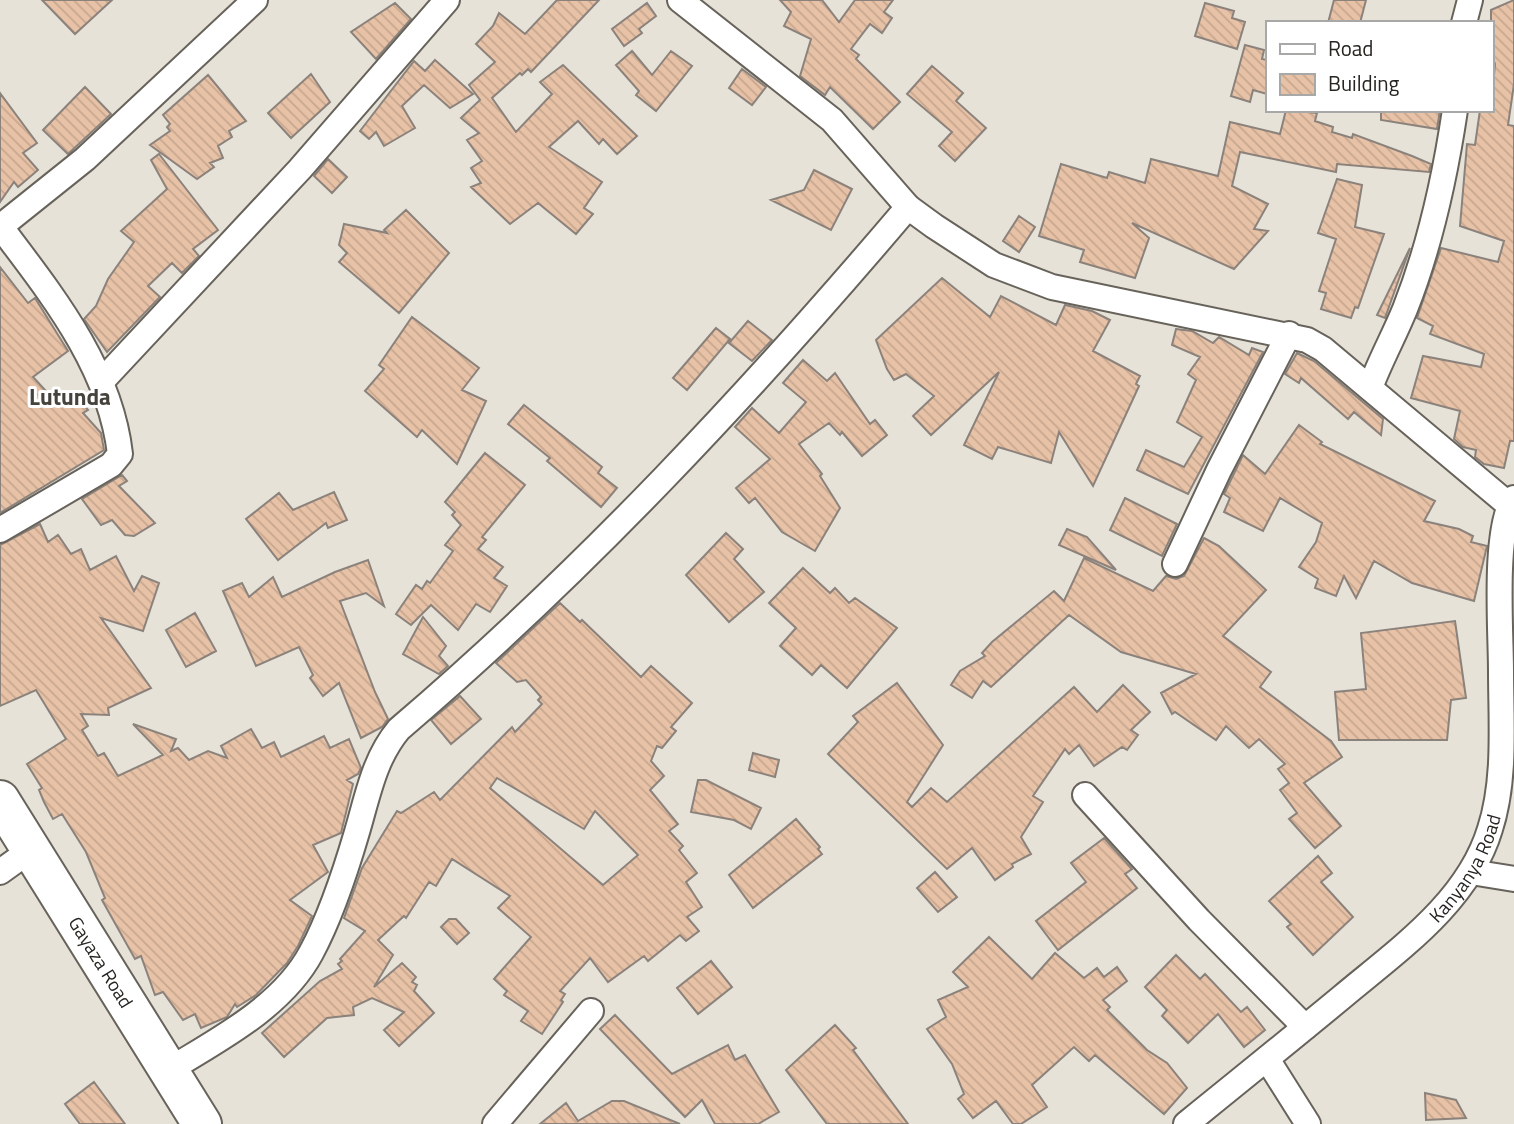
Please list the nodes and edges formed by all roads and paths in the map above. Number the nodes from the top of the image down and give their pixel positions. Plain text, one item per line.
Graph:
1 (255, 0) edge
2 (447, 0) edge
3 (680, 0) edge
4 (1470, 0) edge
5 (1465, 21) edge
6 (1455, 112) edge
7 (908, 206) junction
8 (0, 226) edge
9 (1289, 334) junction
10 (101, 382) junction
11 (1370, 388) junction
12 (1512, 502) edge
13 (0, 530) edge
14 (1175, 564) dead end
15 (1086, 795) dead end
16 (0, 800) edge
17 (32, 849) junction
18 (0, 872) edge
19 (1471, 872) junction
20 (1514, 879) edge
21 (591, 1010) dead end
22 (1306, 1027) junction
23 (1267, 1059) junction
24 (167, 1071) junction
25 (202, 1124) edge
26 (495, 1124) edge
27 (1186, 1124) edge
28 (1308, 1124) edge

1 - 8 street
2 - 10 street
3 - 7 street
4 - 5 street
6 - 11 street
7 - 9 street
7 - 24 street
8 - 10 street
9 - 11 street
9 - 14 street
10 - 13 street
11 - 12 street
12 - 19 street, Kanyanya Road
15 - 22 street
16 - 17 main road, Gayaza Road
17 - 18 street
17 - 24 main road, Gayaza Road
19 - 20 street
19 - 22 street, Kanyanya Road
21 - 26 street
22 - 23 street, Kanyanya Road
23 - 27 street, Kanyanya Road
23 - 28 street
24 - 25 main road, Gayaza Road

